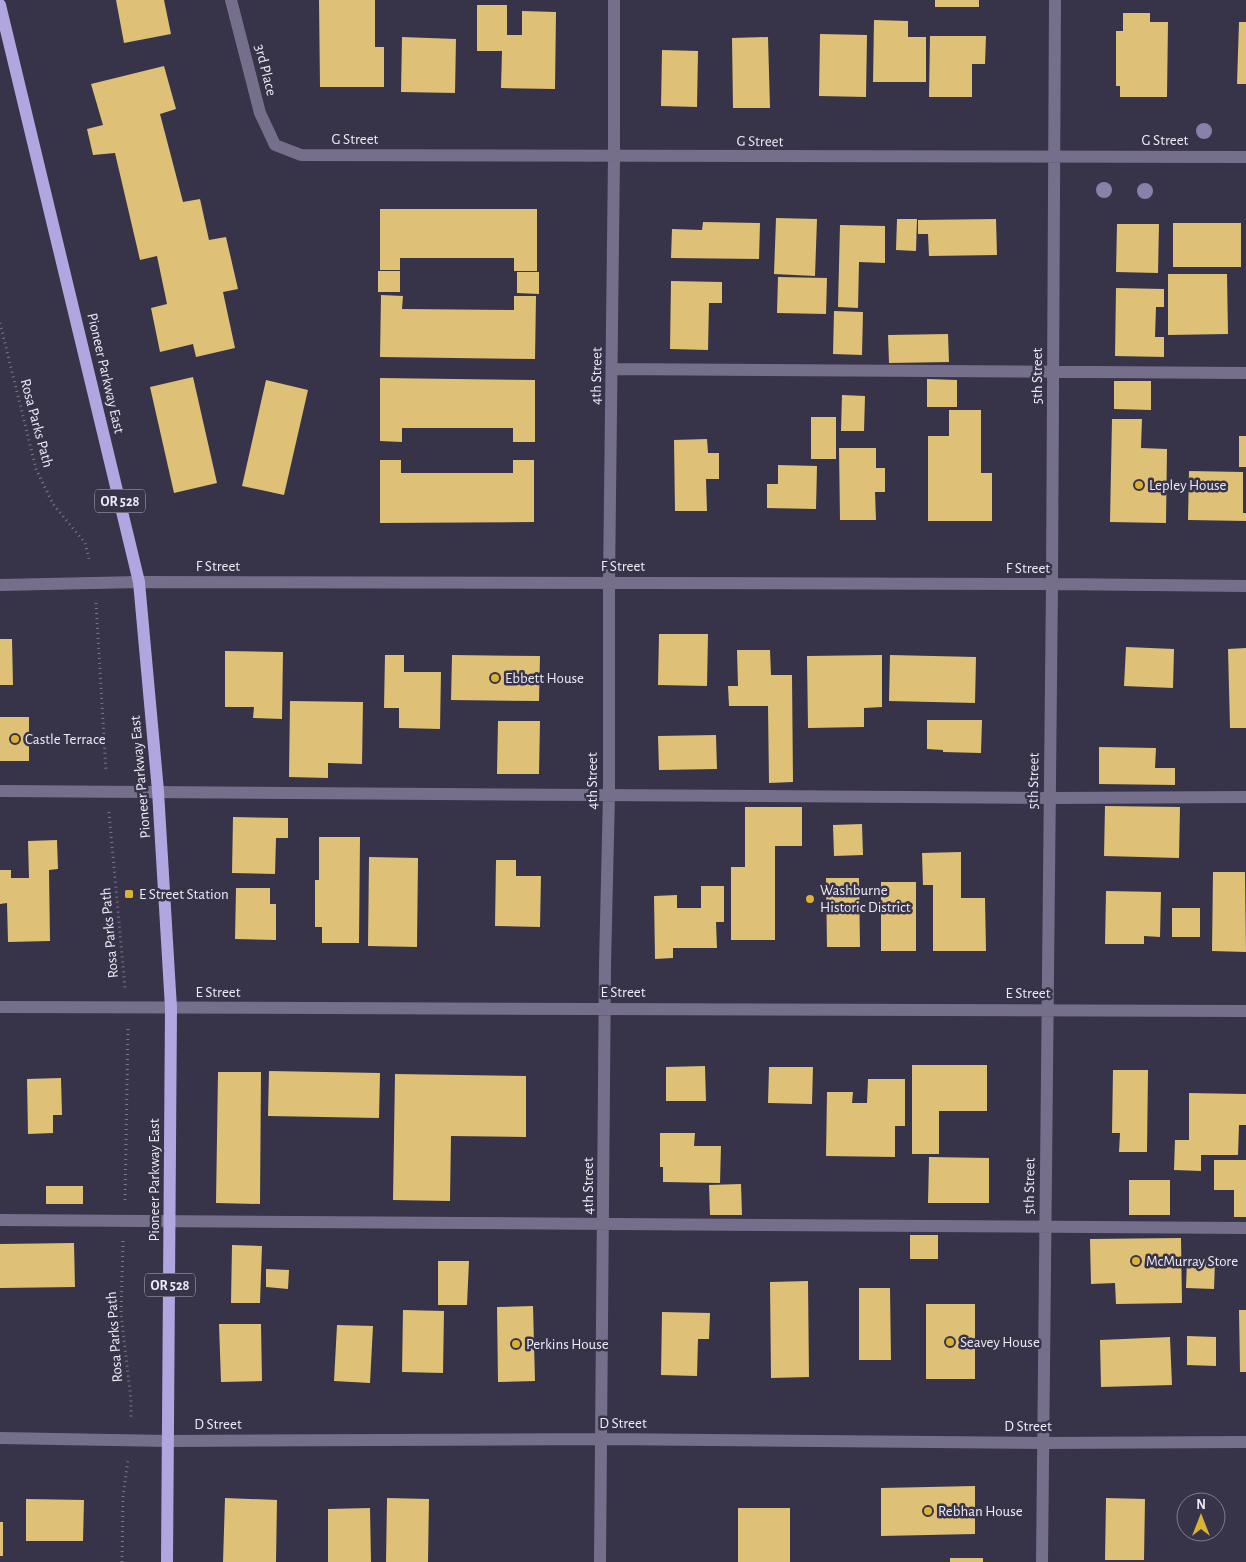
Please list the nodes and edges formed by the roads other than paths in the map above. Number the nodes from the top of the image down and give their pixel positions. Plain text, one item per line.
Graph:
1 (232, 0) edge
2 (614, 0) edge
3 (1055, 0) edge
4 (0, 5) edge
5 (275, 145) joint
6 (614, 156) junction
7 (1054, 156) junction
8 (1246, 157) edge
9 (612, 369) junction
10 (1053, 373) junction
11 (1246, 373) edge
12 (140, 582) junction
13 (609, 582) junction
14 (1052, 584) junction
15 (0, 585) edge
16 (1246, 586) edge
17 (0, 791) edge
18 (158, 792) junction
19 (609, 794) junction
20 (1246, 797) edge
21 (1049, 798) junction
22 (0, 1007) edge
23 (171, 1008) junction
24 (605, 1009) junction
25 (1047, 1010) junction
26 (1246, 1011) edge
27 (0, 1220) edge
28 (171, 1220) junction
29 (604, 1224) junction
30 (1045, 1227) junction
31 (1246, 1228) edge
32 (0, 1438) edge
33 (601, 1439) junction
34 (168, 1441) junction
35 (1246, 1442) edge
36 (1043, 1443) junction
37 (167, 1562) edge
38 (600, 1562) edge
39 (1042, 1562) edge

1 - 5 street, 3rd Place
2 - 6 street, 4th Street
3 - 7 street, 5th Street
4 - 12 main road, Pioneer Parkway East / OR 528
5 - 6 street, G Street
6 - 7 street, G Street
6 - 9 street, 4th Street
7 - 8 street, G Street
7 - 10 street, 5th Street
9 - 10 street
9 - 13 street, 4th Street
10 - 11 street
10 - 14 street, 5th Street
12 - 13 street, F Street
12 - 15 street, F Street
12 - 18 main road, Pioneer Parkway East / OR 528
13 - 14 street, F Street
13 - 19 street, 4th Street
14 - 16 street, F Street
14 - 21 street, 5th Street
17 - 18 street
18 - 19 street
18 - 23 main road, Pioneer Parkway East / OR 528
19 - 21 street
19 - 24 street, 4th Street
20 - 21 street
21 - 25 street, 5th Street
22 - 23 street, E Street
23 - 24 street, E Street
23 - 28 main road, Pioneer Parkway East / OR 528
24 - 25 street, E Street
24 - 29 street, 4th Street
25 - 26 street, E Street
25 - 30 street, 5th Street
27 - 28 street
28 - 29 street
28 - 34 main road, Pioneer Parkway East / OR 528
29 - 30 street
29 - 33 street, 4th Street
30 - 31 street
30 - 36 street, 5th Street
32 - 34 street, D Street
33 - 34 street, D Street
33 - 36 street, D Street
33 - 38 street, 4th Street
34 - 37 main road, Pioneer Parkway East / OR 528
35 - 36 street, D Street
36 - 39 street, 5th Street

